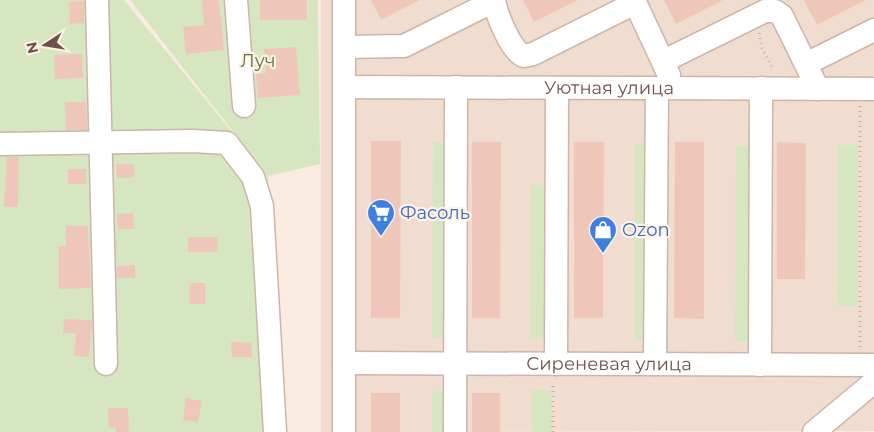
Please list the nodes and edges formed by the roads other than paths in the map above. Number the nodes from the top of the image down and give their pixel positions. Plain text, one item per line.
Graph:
1 (97, 0) edge
2 (236, 0) edge
3 (344, 0) edge
4 (494, 0) edge
5 (635, 1) edge
6 (774, 5) edge
7 (874, 30) edge
8 (344, 47) junction
9 (524, 56) junction
10 (664, 61) junction
11 (806, 64) junction
12 (344, 87) junction
13 (456, 87) junction
14 (524, 88) junction
15 (557, 88) junction
16 (663, 88) junction
17 (761, 88) junction
18 (818, 88) junction
19 (867, 89) edge
20 (244, 106) dead end
21 (0, 144) edge
22 (100, 144) junction
23 (344, 363) junction
24 (106, 364) dead end
25 (455, 364) junction
26 (555, 364) junction
27 (655, 364) junction
28 (760, 365) junction
29 (867, 365) edge
30 (874, 382) edge
31 (275, 432) edge
32 (344, 432) edge
33 (455, 432) edge
34 (814, 432) edge

1 - 22 street
2 - 20 street
3 - 8 street
4 - 8 street
4 - 9 street
5 - 9 street
5 - 10 street
6 - 10 street
6 - 11 street
7 - 11 street
8 - 12 street
9 - 14 street
10 - 16 street
11 - 18 street
12 - 13 street, Уютная улица
12 - 23 street
13 - 14 street, Уютная улица
13 - 25 street
14 - 15 street, Уютная улица
15 - 16 street, Уютная улица
15 - 26 street
16 - 17 street, Уютная улица
16 - 27 street
17 - 18 street, Уютная улица
17 - 28 street
18 - 19 street, Уютная улица
21 - 22 street
22 - 24 street
22 - 31 street
23 - 25 street, Сиреневая улица
23 - 32 street
25 - 26 street, Сиреневая улица
25 - 33 street
26 - 27 street, Сиреневая улица
27 - 28 street, Сиреневая улица
28 - 29 street, Сиреневая улица
30 - 34 street

